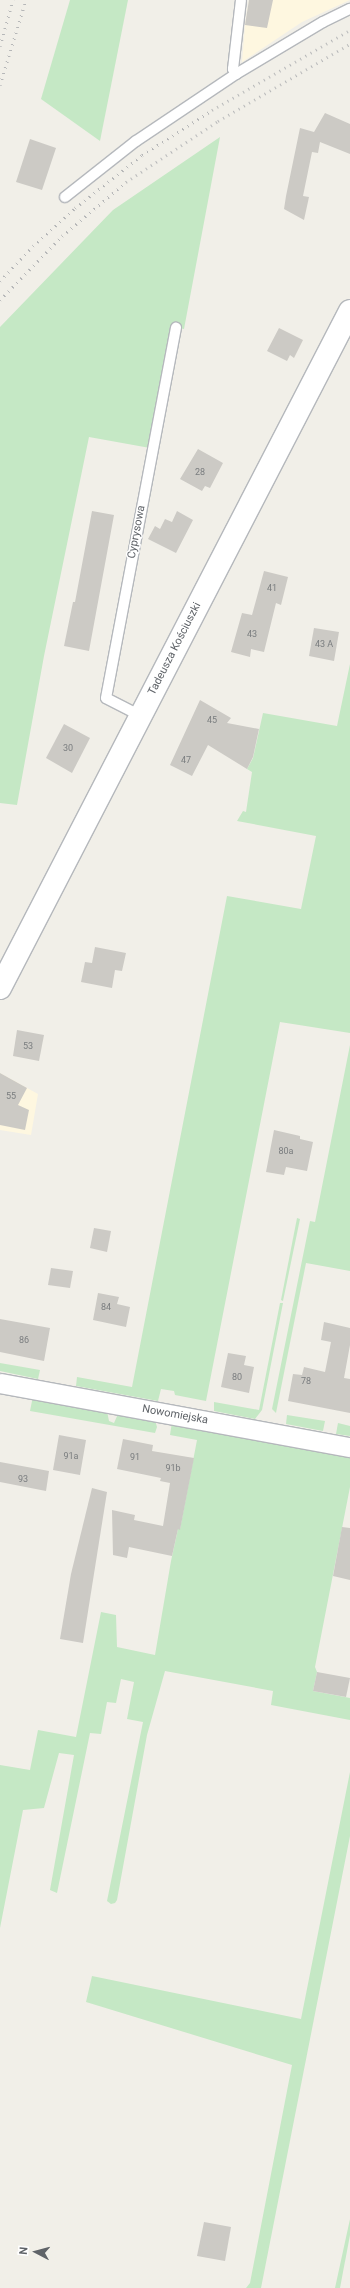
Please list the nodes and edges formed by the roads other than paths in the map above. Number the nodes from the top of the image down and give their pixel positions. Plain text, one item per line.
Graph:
1 (241, 0) edge
2 (350, 9) edge
3 (236, 74) junction
4 (65, 197) dead end
5 (350, 310) edge
6 (176, 328) dead end
7 (141, 716) junction
8 (0, 988) edge
9 (0, 1383) edge
10 (350, 1447) edge

1 - 3 lane
2 - 3 lane
3 - 4 lane
5 - 7 street, Tadeusza Kościuszki
6 - 7 lane, Cyprysowa
7 - 8 street, Tadeusza Kościuszki
9 - 10 street, Nowomiejska

